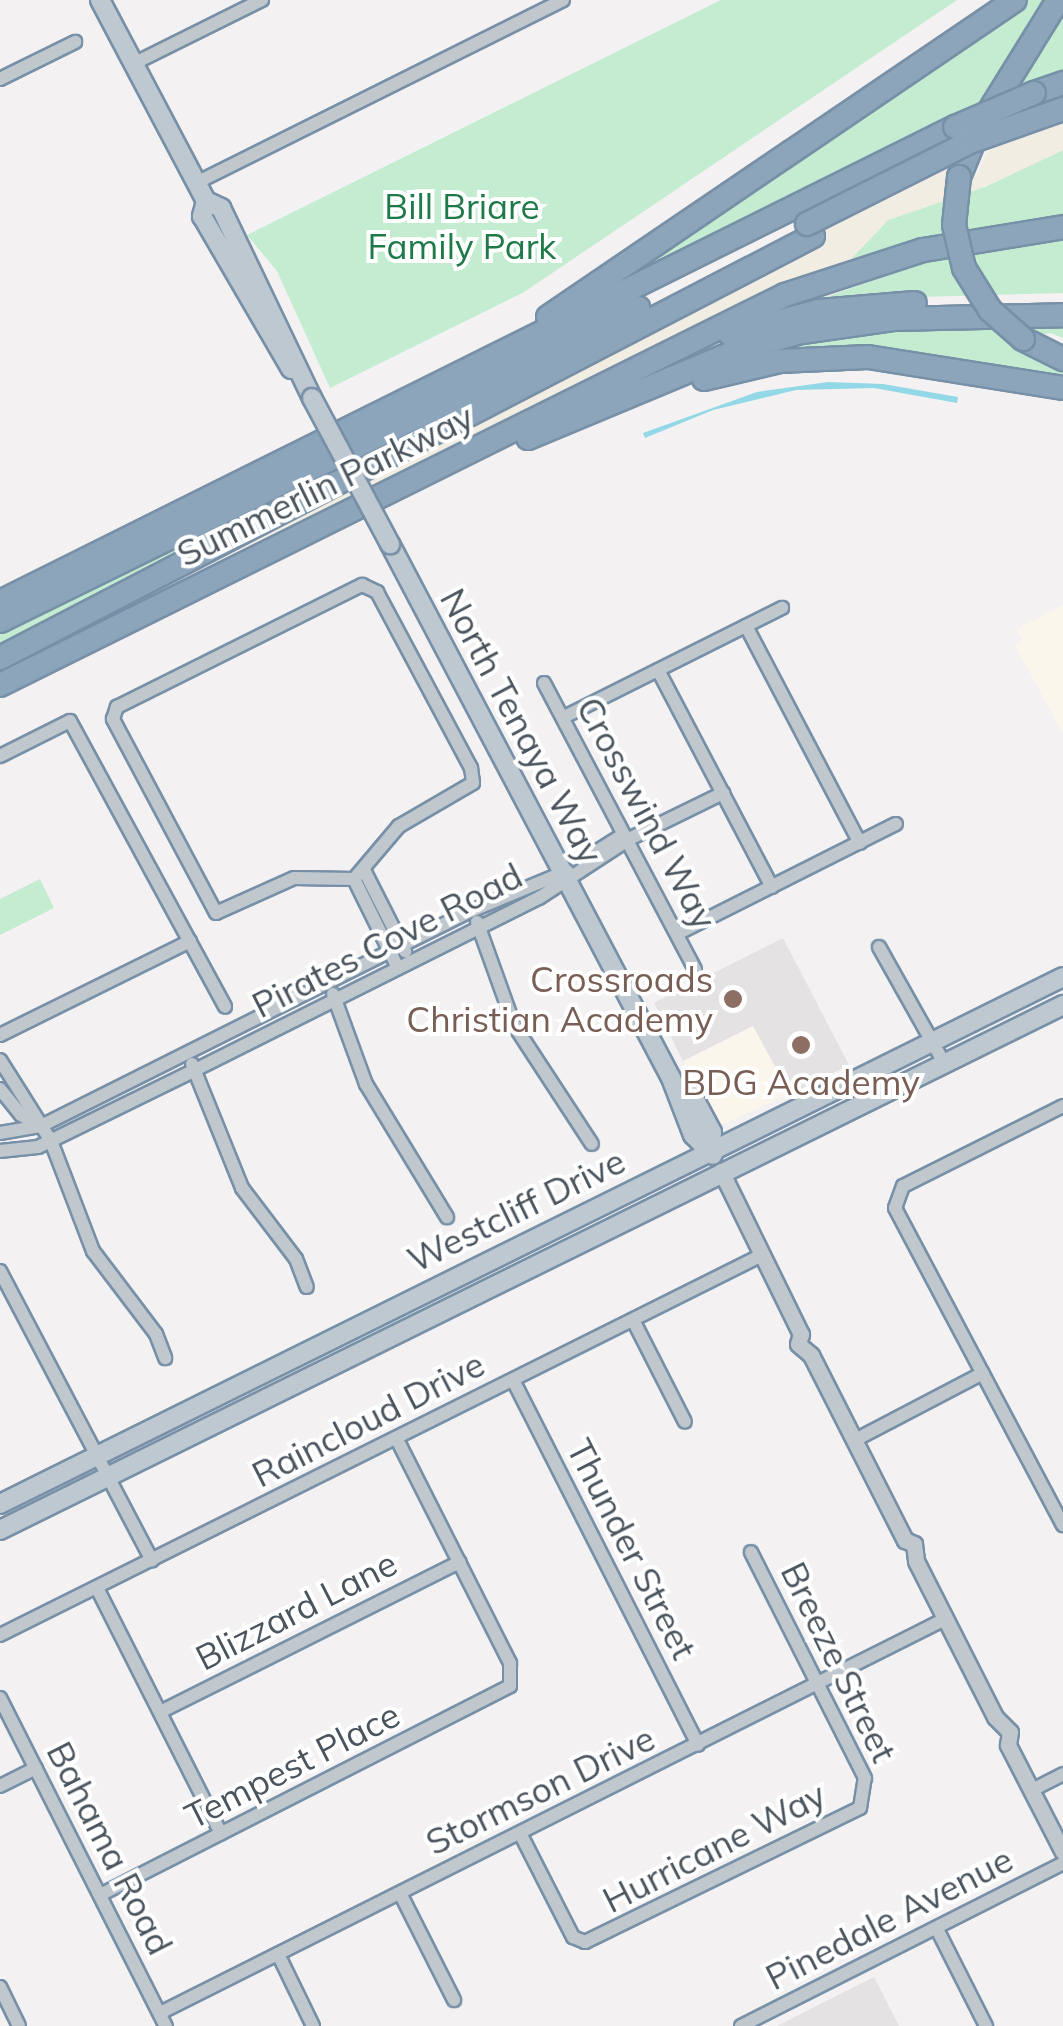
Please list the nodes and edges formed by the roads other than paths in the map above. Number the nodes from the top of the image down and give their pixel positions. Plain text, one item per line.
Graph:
1 (100, 0) edge
2 (262, 0) edge
3 (564, 0) edge
4 (1015, 0) edge
5 (1058, 0) edge
6 (75, 42) dead end
7 (134, 64) junction
8 (0, 78) edge
9 (1063, 82) edge
10 (1063, 109) edge
11 (1063, 125) edge
12 (196, 183) junction
13 (204, 208) junction
14 (1063, 227) edge
15 (810, 230) junction
16 (232, 272) junction
17 (1063, 300) edge
18 (1063, 315) edge
19 (285, 335) junction
20 (1023, 339) junction
21 (1063, 346) edge
22 (682, 347) junction
23 (493, 357) junction
24 (1063, 359) edge
25 (291, 360) junction
26 (1063, 388) edge
27 (638, 396) junction
28 (401, 486) junction
29 (0, 602) edge
30 (782, 608) dead end
31 (0, 621) edge
32 (746, 626) junction
33 (0, 658) edge
34 (658, 670) junction
35 (544, 683) dead end
36 (0, 686) edge
37 (564, 717) junction
38 (0, 756) edge
39 (723, 793) junction
40 (896, 824) dead end
41 (629, 839) junction
42 (860, 843) junction
43 (360, 876) junction
44 (564, 877) junction
45 (772, 887) junction
46 (471, 911) junction
47 (480, 928) junction
48 (677, 934) junction
49 (190, 941) junction
50 (879, 947) dead end
51 (396, 949) junction
52 (404, 965) junction
53 (696, 970) dead end
54 (1063, 977) edge
55 (328, 983) junction
56 (336, 999) junction
57 (1063, 1005) edge
58 (226, 1007) dead end
59 (0, 1035) edge
60 (931, 1039) junction
61 (188, 1052) junction
62 (0, 1060) edge
63 (943, 1061) junction
64 (194, 1070) junction
65 (0, 1088) edge
66 (1063, 1106) edge
67 (40, 1126) junction
68 (0, 1134) edge
69 (51, 1141) junction
70 (592, 1144) dead end
71 (0, 1151) edge
72 (715, 1160) junction
73 (447, 1217) dead end
74 (762, 1255) junction
75 (0, 1271) edge
76 (307, 1286) dead end
77 (632, 1320) junction
78 (165, 1358) dead end
79 (983, 1373) junction
80 (514, 1380) junction
81 (685, 1422) dead end
82 (397, 1439) junction
83 (854, 1440) junction
84 (105, 1464) junction
85 (0, 1504) edge
86 (1063, 1525) edge
87 (0, 1530) edge
88 (751, 1552) dead end
89 (152, 1560) junction
90 (459, 1562) junction
91 (98, 1588) junction
92 (945, 1619) junction
93 (0, 1635) edge
94 (818, 1685) junction
95 (0, 1698) edge
96 (160, 1712) junction
97 (698, 1745) junction
98 (36, 1768) junction
99 (1063, 1774) edge
100 (0, 1786) edge
101 (1032, 1790) junction
102 (866, 1799) joint
103 (520, 1833) junction
104 (221, 1834) junction
105 (1063, 1852) edge
106 (1063, 1864) edge
107 (400, 1893) junction
108 (100, 1894) junction
109 (937, 1929) junction
110 (278, 1954) junction
111 (0, 1987) edge
112 (454, 2000) dead end
113 (163, 2020) edge
114 (19, 2026) edge
115 (313, 2026) edge
116 (742, 2026) edge
117 (986, 2026) edge

1 - 7 main road, North Tenaya Way
2 - 7 street
3 - 12 street
4 - 23 highway
5 - 20 highway, bridge
6 - 8 street
7 - 12 main road, North Tenaya Way
9 - 23 highway, bridge
10 - 15 highway, bridge
11 - 15 highway
12 - 13 main road, North Tenaya Way
13 - 16 main road, North Tenaya Way
13 - 19 main road, North Tenaya Way
14 - 22 highway
15 - 31 highway
15 - 33 highway
16 - 19 main road
16 - 25 main road, North Tenaya Way
17 - 22 highway
18 - 27 highway
19 - 25 main road, North Tenaya Way
20 - 21 highway
20 - 24 highway
22 - 28 highway, Summerlin Parkway
23 - 29 highway, Summerlin Parkway
25 - 44 main road, North Tenaya Way, bridge
26 - 27 highway
27 - 28 highway
28 - 36 highway, Summerlin Parkway
30 - 32 street
32 - 34 street
32 - 42 street
34 - 37 street
34 - 39 street
35 - 37 street, Crosswind Way
37 - 41 street, Crosswind Way
38 - 49 street
39 - 41 street, Pirates Cove Road
39 - 45 street
40 - 42 street
41 - 44 street, Pirates Cove Road
41 - 48 street, Crosswind Way
42 - 45 street
43 - 43 street
43 - 51 street
44 - 46 street, Pirates Cove Road
44 - 47 street, Pirates Cove Road
44 - 72 main road, North Tenaya Way
45 - 48 street
46 - 47 street
46 - 51 street, Pirates Cove Road
47 - 52 street, Pirates Cove Road
47 - 70 street
48 - 53 street, Crosswind Way
49 - 58 street
49 - 59 street
50 - 60 street
51 - 52 street
51 - 55 street, Pirates Cove Road
52 - 56 street, Pirates Cove Road
54 - 60 main road, Westcliff Drive
55 - 56 street
55 - 61 street, Pirates Cove Road
56 - 64 street, Pirates Cove Road
56 - 73 street
57 - 63 main road, Westcliff Drive
60 - 63 street
60 - 72 main road, Westcliff Drive
61 - 64 street
61 - 67 street, Pirates Cove Road
62 - 67 street
63 - 72 main road, Westcliff Drive
64 - 69 street, Pirates Cove Road
64 - 76 street
65 - 67 street
66 - 79 street
67 - 68 street, Pirates Cove Road
67 - 69 street
69 - 71 street, Pirates Cove Road
69 - 78 street
72 - 74 street
72 - 84 main road, Westcliff Drive
74 - 77 street, Raincloud Drive
74 - 83 street
75 - 84 street
77 - 80 street, Raincloud Drive
77 - 81 street
79 - 83 street
79 - 86 street
80 - 82 street, Raincloud Drive
80 - 97 street, Thunder Street
82 - 89 street, Raincloud Drive
82 - 90 street
83 - 92 street
84 - 85 main road, Westcliff Drive
84 - 87 main road, Westcliff Drive
84 - 89 street
88 - 94 street, Breeze Street
89 - 91 street, Raincloud Drive
90 - 96 street, Blizzard Lane
90 - 104 street, Tempest Place
91 - 93 street, Raincloud Drive
91 - 96 street
92 - 94 street, Stormson Drive
92 - 101 street
94 - 97 street, Stormson Drive
94 - 102 street, Breeze Street
95 - 98 street, Bahama Road
96 - 104 street
97 - 103 street, Stormson Drive
98 - 100 street
98 - 108 street, Bahama Road
99 - 101 street
101 - 105 street
102 - 103 street, Hurricane Way
103 - 107 street, Stormson Drive
104 - 108 street, Tempest Place
106 - 109 street, Pinedale Avenue
107 - 110 street, Stormson Drive
107 - 112 street
108 - 113 street, Bahama Road
109 - 116 street, Pinedale Avenue
109 - 117 street
110 - 113 street, Stormson Drive
110 - 115 street
111 - 114 street

